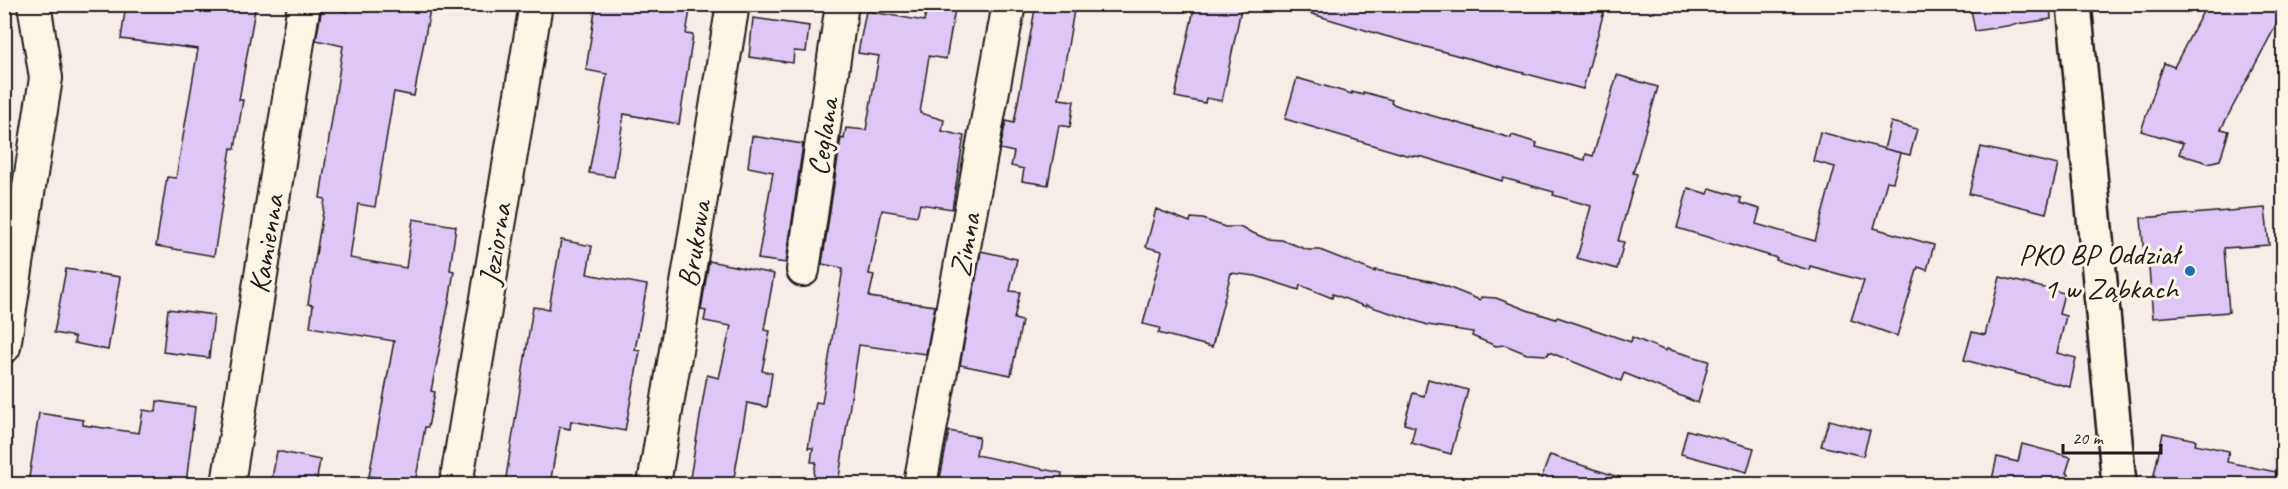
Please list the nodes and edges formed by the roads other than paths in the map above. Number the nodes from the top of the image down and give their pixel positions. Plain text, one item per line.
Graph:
1 (34, 4) edge
2 (304, 4) edge
3 (536, 4) edge
4 (733, 4) edge
5 (842, 4) edge
6 (1009, 4) edge
7 (2074, 4) edge
8 (803, 270) dead end
9 (4, 347) edge
10 (228, 484) edge
11 (456, 484) edge
12 (654, 484) edge
13 (920, 484) edge
14 (2119, 484) edge

1 - 9 street
2 - 10 street, Kamienna
3 - 11 street, Jeziorna
4 - 12 street, Brukowa
5 - 8 street, Ceglana
6 - 13 street, Zimna
7 - 14 street

